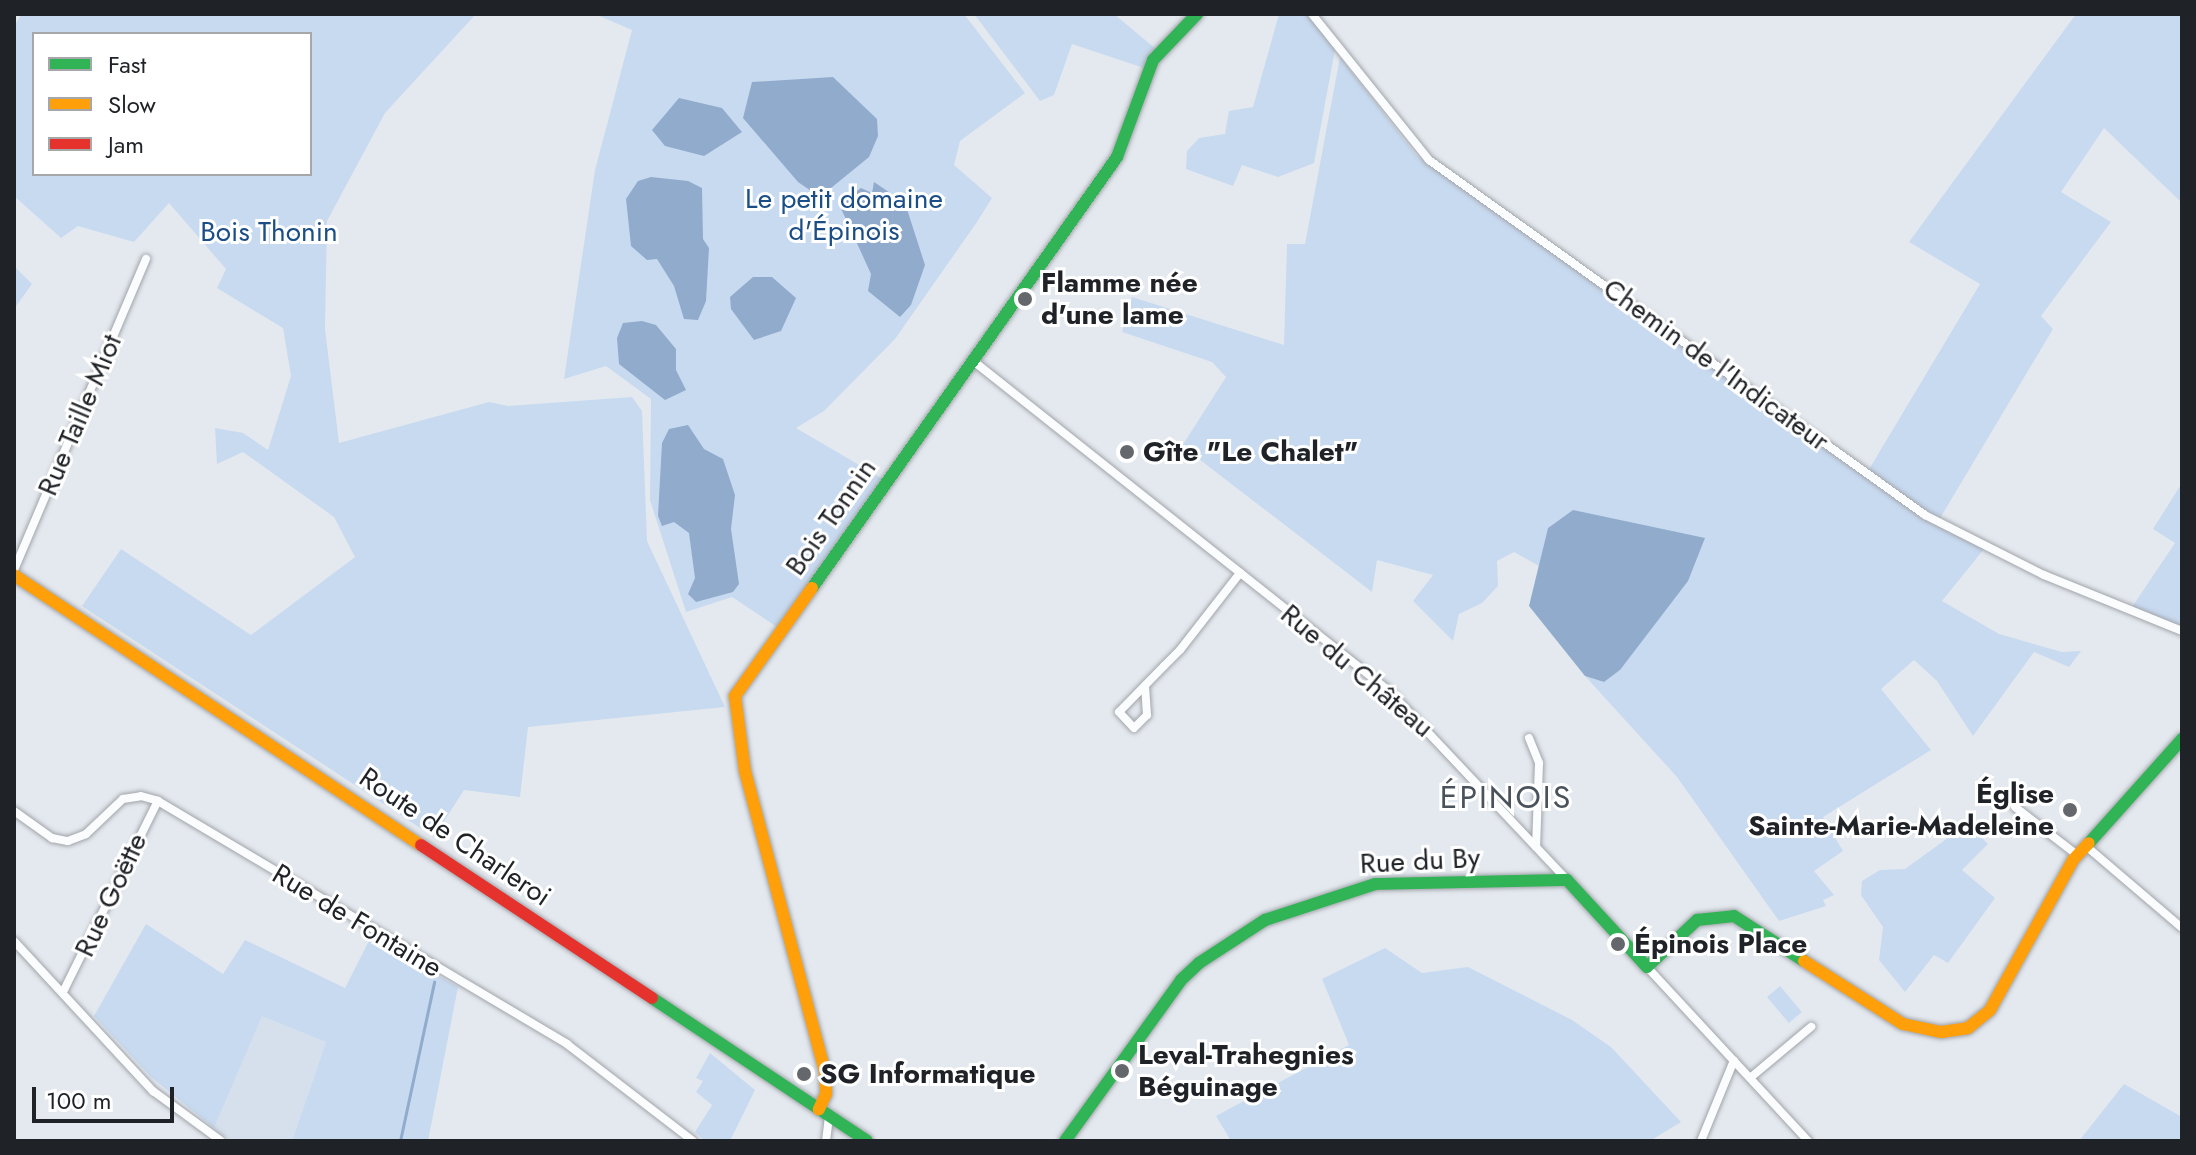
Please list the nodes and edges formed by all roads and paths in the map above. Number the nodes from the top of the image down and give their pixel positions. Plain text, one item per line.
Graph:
1 (1197, 14) edge
2 (1312, 14) edge
3 (146, 259) dead end
4 (972, 360) junction
5 (14, 573) edge
6 (1240, 573) junction
7 (2182, 631) edge
8 (1145, 686) junction
9 (1529, 738) dead end
10 (2182, 739) edge
11 (158, 801) junction
12 (2015, 807) dead end
13 (14, 811) edge
14 (1536, 847) junction
15 (2081, 850) junction
16 (1567, 880) junction
17 (2182, 928) edge
18 (14, 941) edge
19 (1647, 967) junction
20 (64, 990) junction
21 (1811, 1027) dead end
22 (1734, 1060) junction
23 (1750, 1078) junction
24 (824, 1112) junction
25 (221, 1141) edge
26 (693, 1141) edge
27 (826, 1141) edge
28 (867, 1141) edge
29 (1065, 1141) edge
30 (1701, 1141) edge
31 (1808, 1141) edge

1 - 4 street, Bois Tonnin
2 - 7 street, Chemin de l'Indicateur
3 - 5 street, Rue Taille Miot
4 - 6 street, Rue du Château
4 - 24 street, Bois Tonnin
5 - 24 street, Route de Charleroi
6 - 8 street
6 - 14 street, Rue du Château
8 - 8 street
9 - 14 street
10 - 15 street
11 - 13 street
11 - 20 street, Rue Goëtte
11 - 26 street, Rue de Fontaine
12 - 15 street
14 - 16 street, Rue du Château
15 - 17 street
15 - 19 street
16 - 19 street
16 - 29 street, Rue du By
18 - 20 street
19 - 22 street
20 - 25 street
21 - 23 street
22 - 23 street
22 - 30 street
23 - 31 street
24 - 27 street
24 - 28 street, Route de Charleroi

